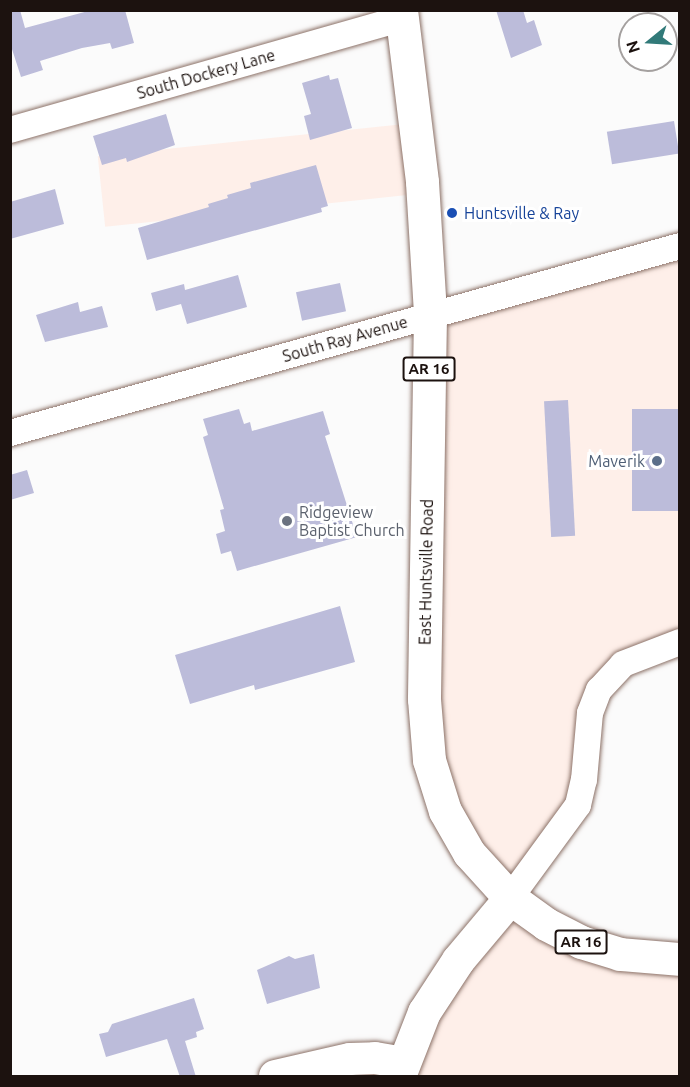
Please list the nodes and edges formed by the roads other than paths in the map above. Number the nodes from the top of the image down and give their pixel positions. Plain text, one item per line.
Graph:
1 (401, 14) edge
2 (10, 130) edge
3 (680, 246) edge
4 (430, 315) junction
5 (10, 433) edge
6 (680, 642) edge
7 (510, 898) junction
8 (680, 959) edge
9 (401, 1070) edge
10 (275, 1077) edge

1 - 2 street, South Dockery Lane
1 - 4 main road, East Huntsville Road / AR 16
3 - 4 street, South Ray Avenue
4 - 5 street, South Ray Avenue
4 - 7 main road, East Huntsville Road / AR 16
6 - 7 street
7 - 8 main road, AR 16
7 - 9 main road
9 - 10 street

